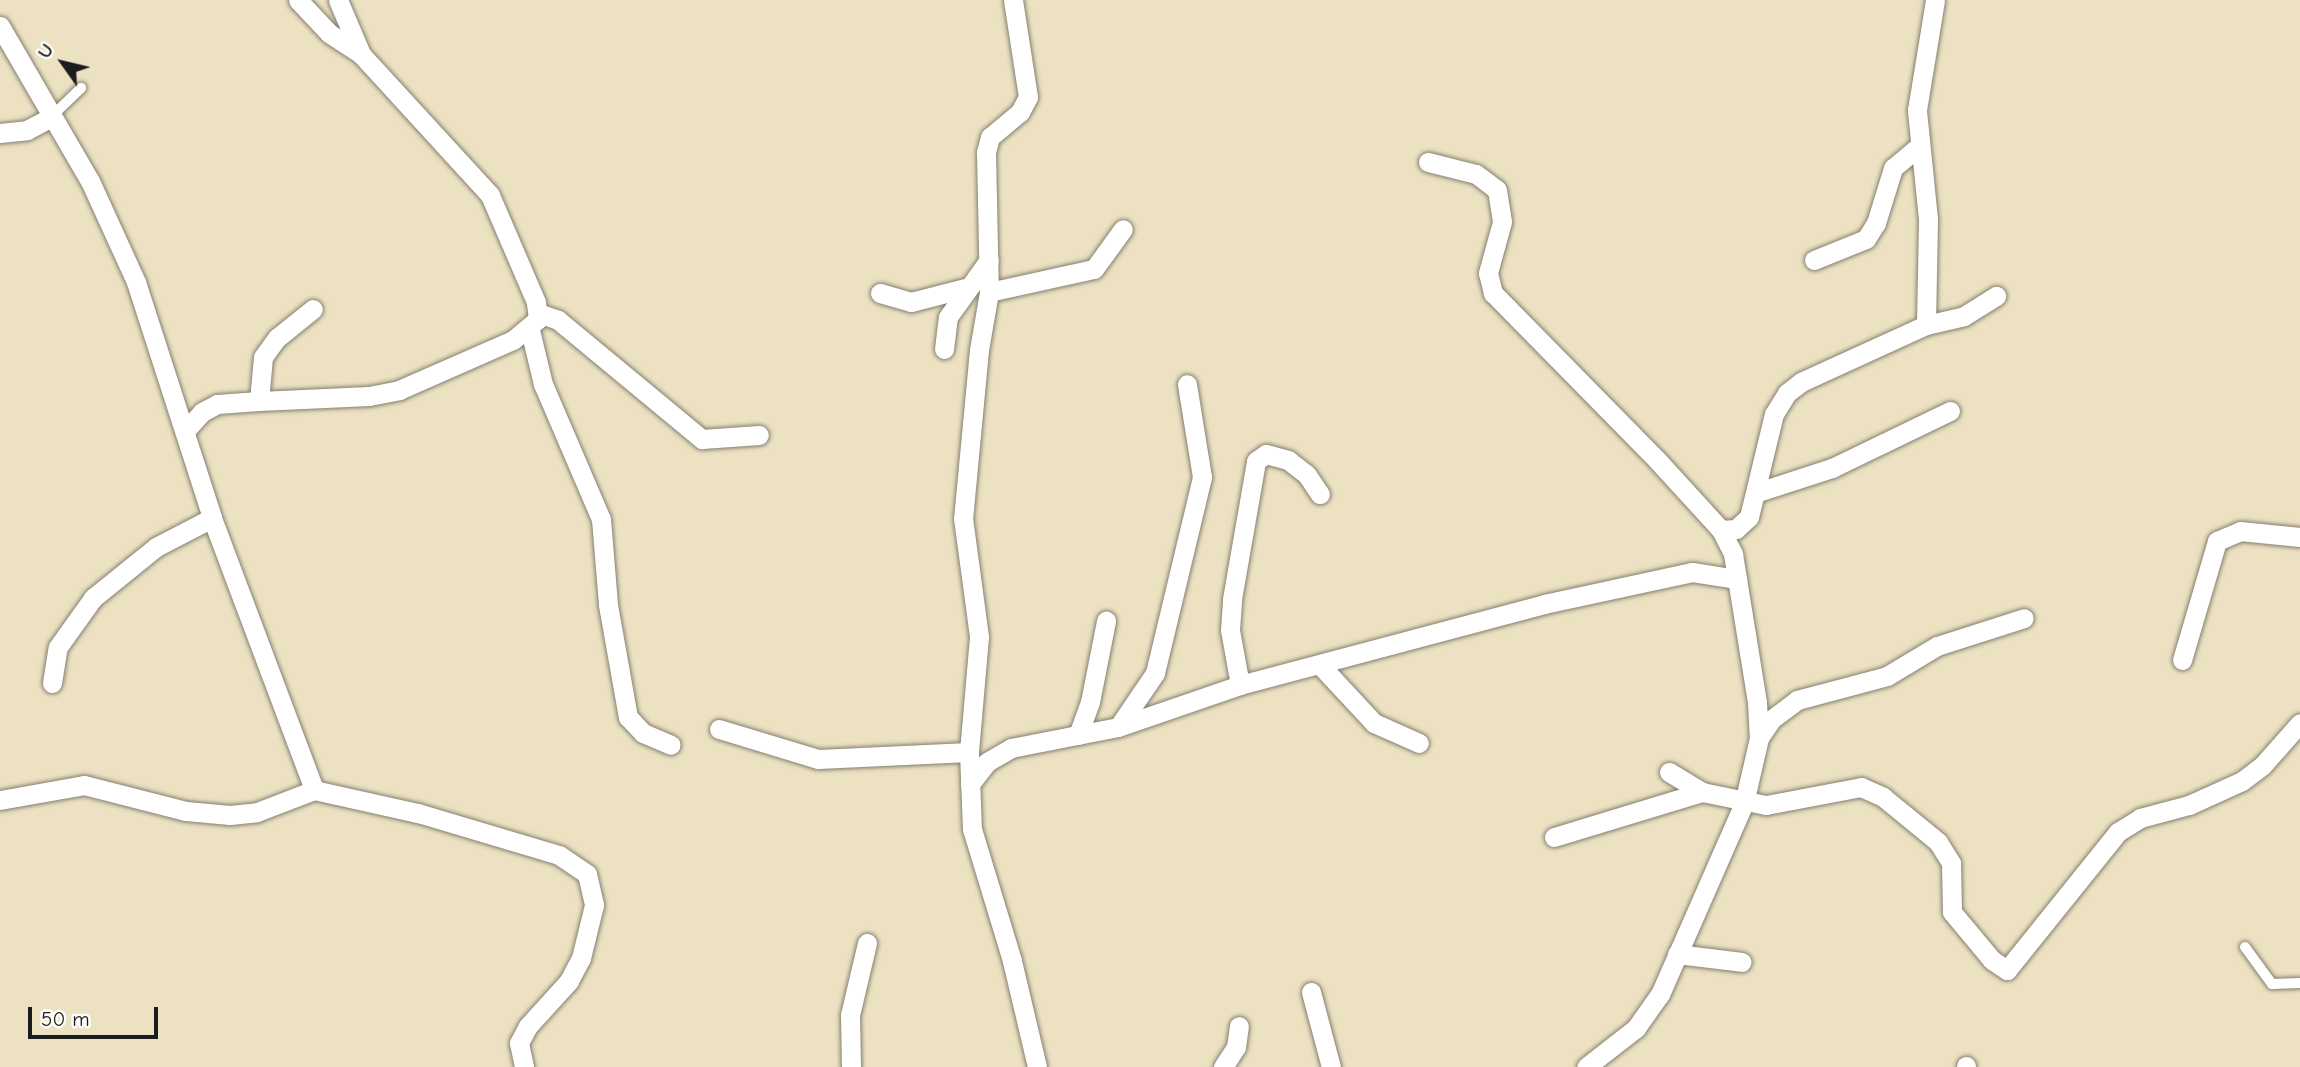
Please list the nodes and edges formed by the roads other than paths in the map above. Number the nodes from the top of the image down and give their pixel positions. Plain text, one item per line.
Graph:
1 (298, 0) edge
2 (338, 0) edge
3 (1013, 0) edge
4 (1935, 0) edge
5 (0, 26) edge
6 (361, 54) junction
7 (80, 88) dead end
8 (51, 117) junction
9 (0, 133) edge
10 (1920, 145) junction
11 (1428, 162) dead end
12 (1123, 229) dead end
13 (989, 260) junction
14 (1814, 260) dead end
15 (965, 288) junction
16 (989, 292) junction
17 (880, 293) dead end
18 (1996, 296) dead end
19 (313, 309) dead end
20 (534, 321) junction
21 (1926, 326) junction
22 (944, 349) dead end
23 (1187, 384) dead end
24 (259, 401) junction
25 (1951, 411) dead end
26 (186, 431) junction
27 (759, 435) dead end
28 (1758, 492) junction
29 (1320, 494) dead end
30 (212, 518) junction
31 (1721, 530) junction
32 (2300, 537) edge
33 (1737, 579) junction
34 (2024, 618) dead end
35 (1105, 621) dead end
36 (2182, 660) dead end
37 (1321, 666) junction
38 (52, 683) dead end
39 (1240, 685) junction
40 (2300, 723) edge
41 (1118, 727) junction
42 (719, 729) dead end
43 (1078, 735) junction
44 (1759, 738) junction
45 (1419, 743) dead end
46 (671, 745) dead end
47 (969, 752) junction
48 (1669, 772) dead end
49 (970, 784) junction
50 (314, 790) junction
51 (1702, 792) junction
52 (0, 800) edge
53 (1744, 803) junction
54 (1554, 837) dead end
55 (867, 943) dead end
56 (2245, 947) dead end
57 (1677, 954) junction
58 (1742, 962) dead end
59 (2300, 983) edge
60 (1311, 992) dead end
61 (1239, 1026) dead end
62 (524, 1067) edge
63 (851, 1067) edge
64 (1037, 1067) edge
65 (1223, 1067) edge
66 (1331, 1067) edge
67 (1586, 1067) edge

1 - 6 street
2 - 6 street
3 - 13 street
4 - 10 street
5 - 8 street
6 - 20 street
7 - 8 lane
8 - 9 street
8 - 26 street
10 - 14 street
10 - 21 street
11 - 31 street
12 - 16 street
13 - 15 street
13 - 16 street
15 - 17 street
15 - 22 street
16 - 47 street
18 - 21 street
19 - 24 street
20 - 24 street
20 - 27 street
20 - 46 street
21 - 28 street
23 - 41 street
24 - 26 street
25 - 28 street
26 - 30 street
28 - 31 street
29 - 39 street
30 - 38 street
30 - 50 street
31 - 33 street
32 - 36 street
33 - 37 street
33 - 44 street
34 - 44 street
35 - 43 street
37 - 39 street
37 - 45 street
39 - 41 street
40 - 53 street
41 - 43 street
42 - 47 street
43 - 49 street
44 - 53 street
47 - 49 street
48 - 51 street
49 - 64 street
50 - 52 street
50 - 62 street
51 - 53 street
51 - 54 street
53 - 57 street
55 - 63 street
56 - 59 lane
57 - 58 street
57 - 67 street
60 - 66 street
61 - 65 street

